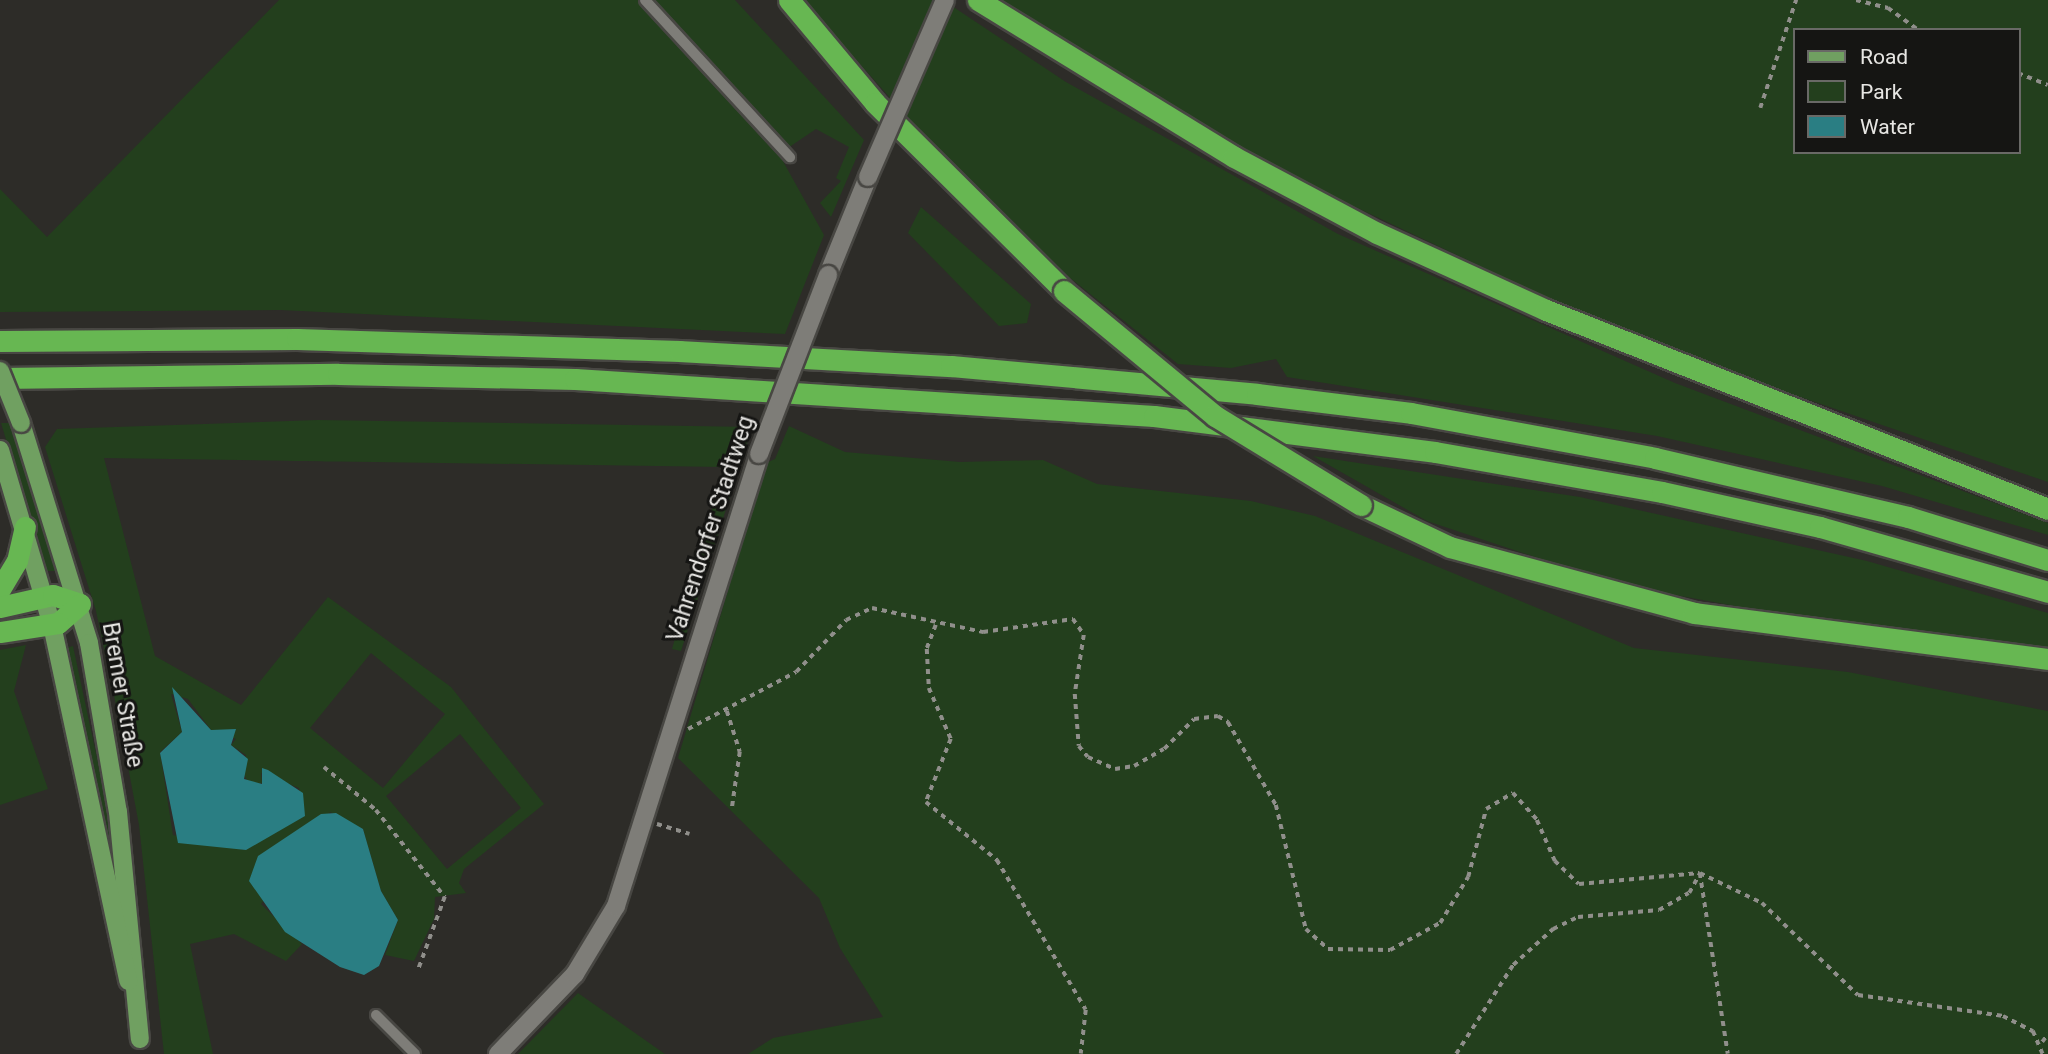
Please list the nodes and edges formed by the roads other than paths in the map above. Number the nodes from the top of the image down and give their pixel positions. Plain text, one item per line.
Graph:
1 (645, 0) edge
2 (789, 0) edge
3 (945, 0) edge
4 (978, 0) edge
5 (790, 157) dead end
6 (0, 341) edge
7 (0, 371) edge
8 (0, 378) edge
9 (0, 450) edge
10 (2048, 509) edge
11 (25, 527) junction
12 (2048, 560) edge
13 (0, 589) edge
14 (2048, 592) edge
15 (44, 597) junction
16 (80, 604) junction
17 (0, 607) edge
18 (52, 625) junction
19 (0, 632) edge
20 (2048, 659) edge
21 (376, 1015) dead end
22 (142, 1046) edge
23 (415, 1054) edge
24 (499, 1054) edge

1 - 5 lane
2 - 20 highway, bridge
3 - 24 street, Vahrendorfer Stadtweg, bridge
4 - 10 highway
6 - 12 highway
7 - 16 main road, Bremer Straße, bridge
8 - 14 highway
9 - 11 main road, Bremer Straße
11 - 13 highway
11 - 15 main road, Bremer Straße
15 - 16 highway
15 - 17 highway
15 - 18 main road, Bremer Straße
16 - 18 highway
16 - 22 main road, Bremer Straße
18 - 19 highway
18 - 22 main road, Bremer Straße
21 - 23 lane

